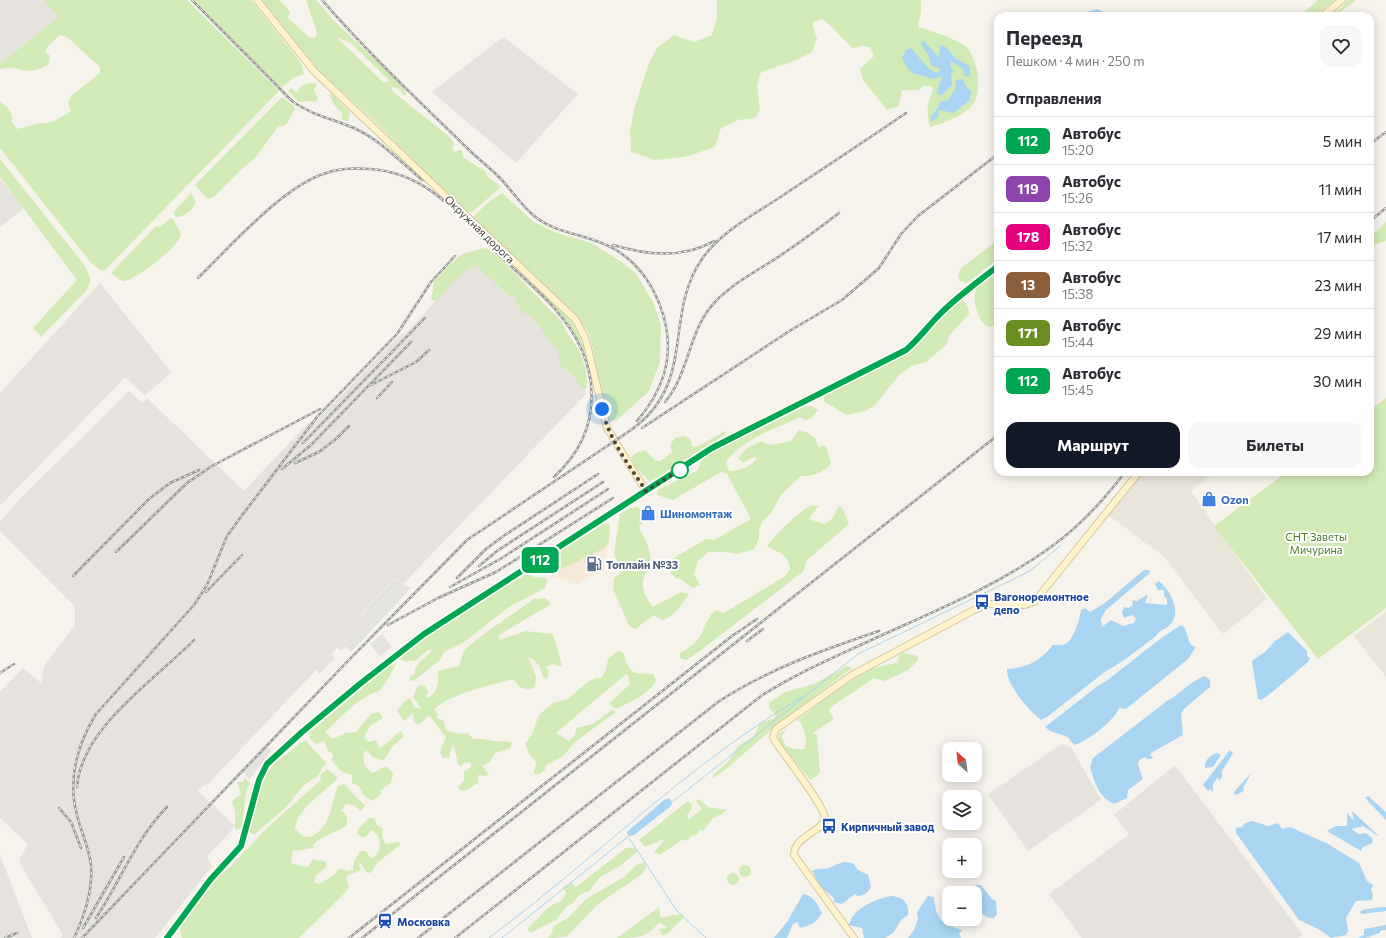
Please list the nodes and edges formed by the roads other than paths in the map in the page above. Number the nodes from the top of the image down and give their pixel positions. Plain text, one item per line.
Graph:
1 (257, 0) edge
2 (1342, 0) edge
3 (1327, 12) edge
4 (994, 269) edge
5 (1136, 476) edge
6 (646, 491) junction
7 (167, 938) edge
8 (854, 938) edge

1 - 6 main road, Окружная дорога
2 - 3 main road
4 - 6 main road
5 - 8 main road
6 - 7 main road

